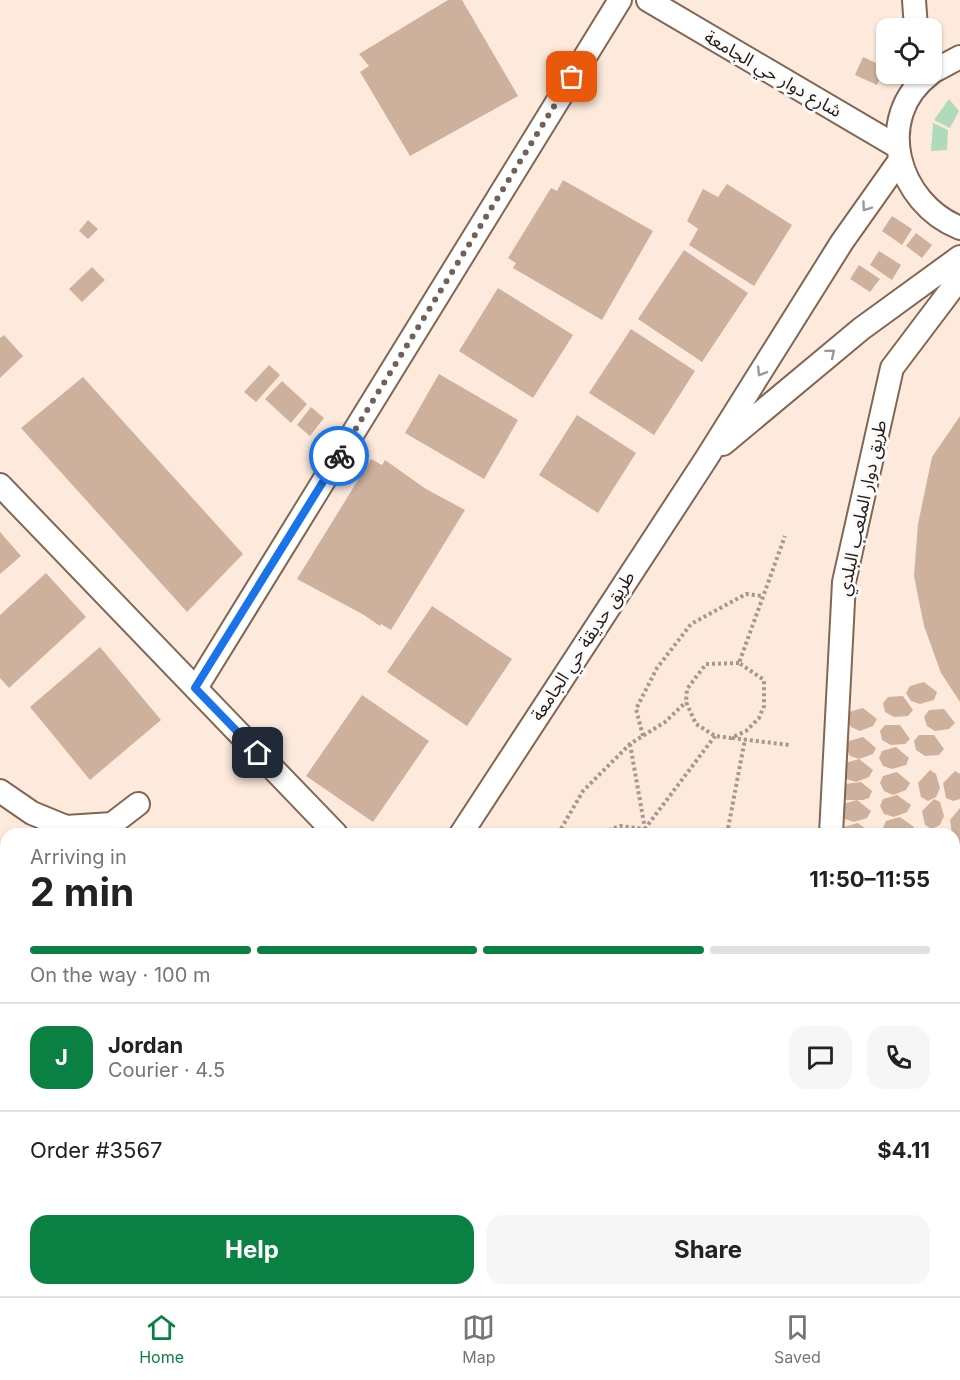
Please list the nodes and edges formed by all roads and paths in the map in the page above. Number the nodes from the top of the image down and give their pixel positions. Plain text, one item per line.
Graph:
1 (620, 0) edge
2 (648, 0) edge
3 (914, 0) edge
4 (915, 18) edge
5 (960, 57) edge
6 (942, 66) edge
7 (919, 84) edge
8 (899, 154) junction
9 (960, 228) edge
10 (960, 257) edge
11 (960, 278) edge
12 (706, 459) junction
13 (0, 484) edge
14 (785, 536) dead end
15 (763, 596) junction
16 (739, 663) junction
17 (195, 688) junction
18 (686, 702) junction
19 (643, 736) junction
20 (715, 736) junction
21 (731, 738) junction
22 (745, 739) junction
23 (630, 744) junction
24 (789, 745) dead end
25 (0, 791) edge
26 (138, 804) dead end
27 (73, 828) edge
28 (95, 828) edge
29 (330, 828) edge
30 (465, 828) edge
31 (561, 828) edge
32 (614, 828) edge
33 (637, 828) edge
34 (645, 828) edge
35 (646, 828) edge
36 (728, 828) edge
37 (831, 828) edge

1 - 17 street
2 - 8 street, شارع دوار حي الجامعة
3 - 4 street
5 - 6 street
7 - 8 street
8 - 9 street
8 -> 12 street, طريق حديقة حي الجامعة
12 -> 10 street, طريق حديقة حي الجامعة
11 - 37 street, طريق دوار الملعب البلدي
12 - 30 street, طريق حديقة حي الجامعة
13 - 17 street
14 - 15 path
15 - 16 path
15 - 19 path
16 - 18 path
16 - 21 path
17 - 29 street
18 - 19 path
18 - 20 path
19 - 23 path
20 - 21 path
20 - 35 path
21 - 22 path
22 - 24 path
22 - 36 path
23 - 31 path
23 - 34 path
25 - 27 street
26 - 28 street
32 - 33 path

